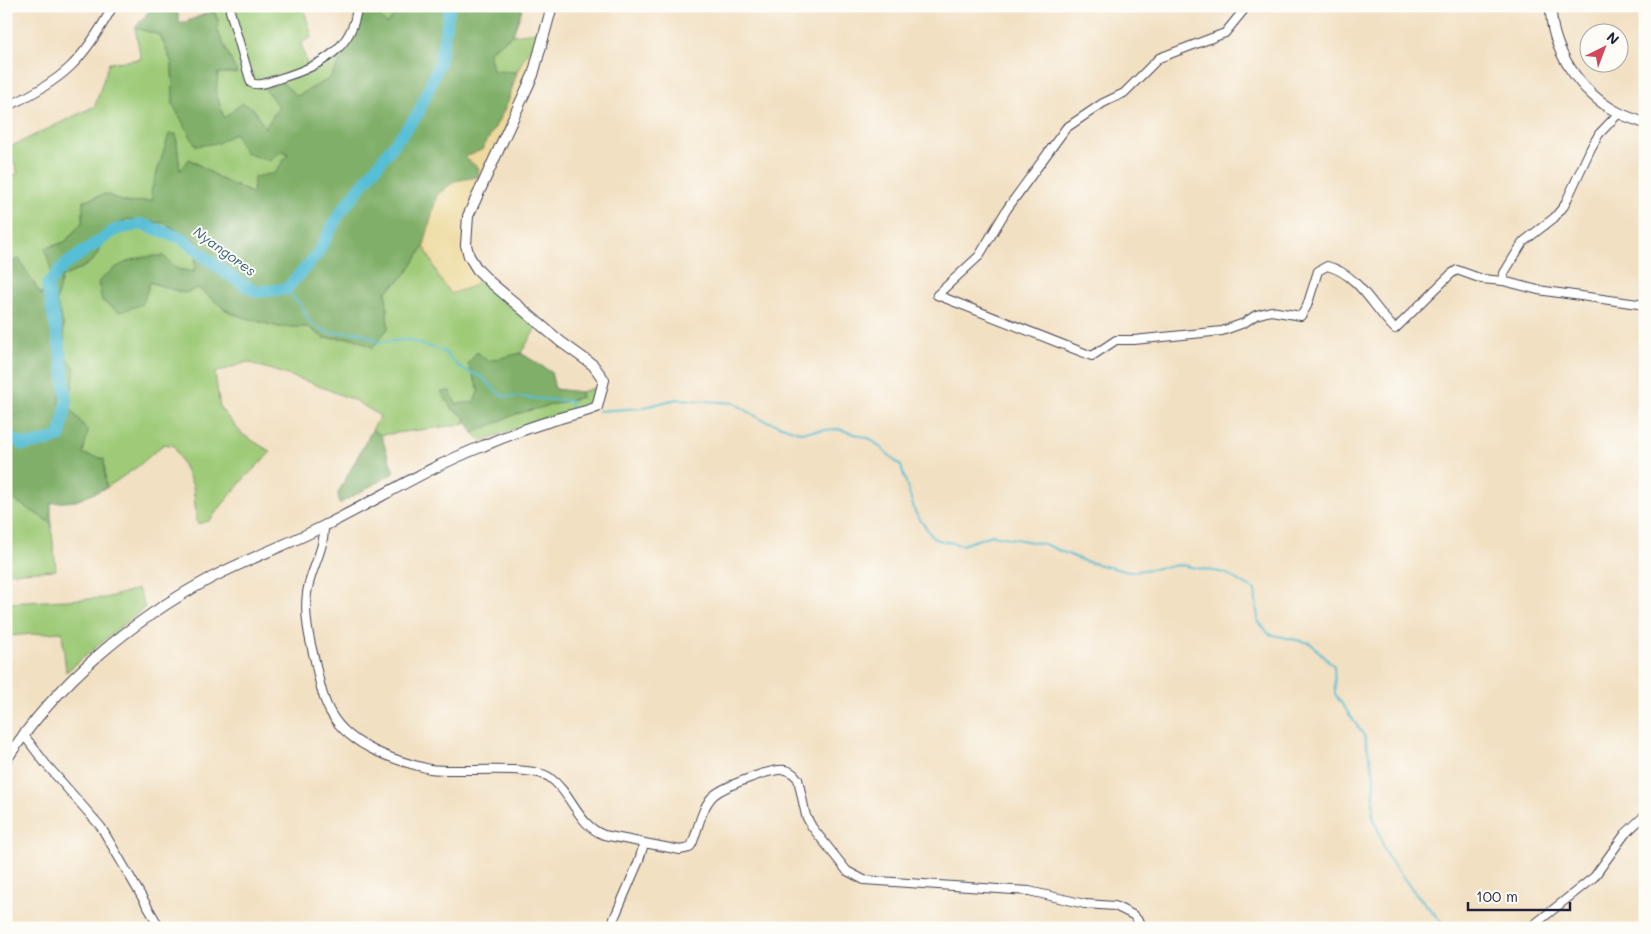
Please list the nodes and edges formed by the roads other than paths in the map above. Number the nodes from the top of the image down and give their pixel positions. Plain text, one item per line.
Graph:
1 (113, 6) edge
2 (221, 6) edge
3 (357, 6) edge
4 (552, 6) edge
5 (1248, 6) edge
6 (1551, 6) edge
7 (230, 9) edge
8 (6, 107) edge
9 (1619, 113) junction
10 (1645, 123) edge
11 (1503, 281) junction
12 (1645, 305) edge
13 (324, 526) junction
14 (23, 734) junction
15 (6, 760) edge
16 (1645, 815) edge
17 (644, 844) junction
18 (160, 928) edge
19 (610, 928) edge
20 (1145, 928) edge
21 (1530, 928) edge

1 - 8 street
2 - 7 street
3 - 7 street
4 - 13 street
5 - 11 street
6 - 9 street
9 - 10 street
9 - 11 street
11 - 12 street
13 - 14 street
13 - 17 street
14 - 15 street
14 - 18 street
16 - 21 street
17 - 19 street
17 - 20 street

